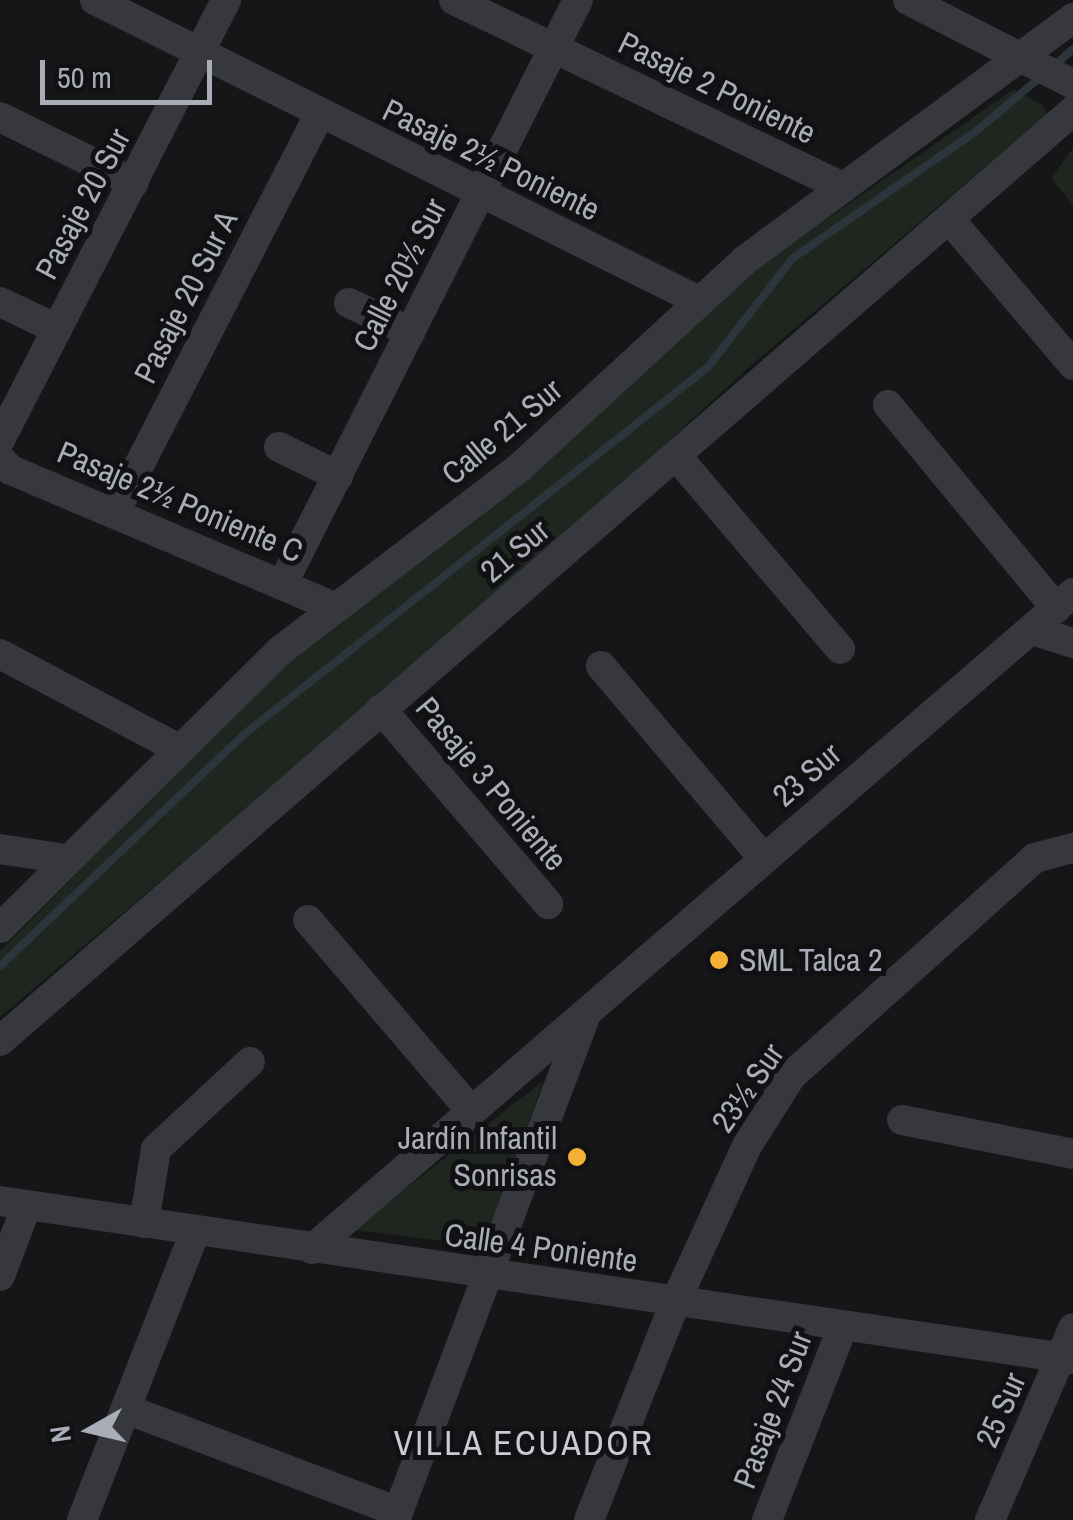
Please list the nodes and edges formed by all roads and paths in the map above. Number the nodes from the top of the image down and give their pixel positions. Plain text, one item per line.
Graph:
1 (95, 0) edge
2 (226, 0) edge
3 (454, 0) edge
4 (578, 0) edge
5 (908, 0) edge
6 (1073, 18) edge
7 (554, 48) junction
8 (200, 52) junction
9 (1031, 60) junction
10 (1073, 84) edge
11 (1073, 111) edge
12 (319, 114) junction
13 (0, 116) edge
14 (134, 184) junction
15 (841, 186) junction
16 (480, 194) junction
17 (951, 220) junction
18 (696, 300) junction
19 (0, 302) edge
20 (349, 303) dead end
21 (57, 329) junction
22 (410, 332) junction
23 (1073, 365) edge
24 (888, 406) dead end
25 (0, 440) edge
26 (280, 446) dead end
27 (0, 458) edge
28 (679, 459) junction
29 (338, 476) junction
30 (115, 512) junction
31 (284, 581) junction
32 (1064, 600) edge
33 (336, 608) junction
34 (1032, 630) junction
35 (1073, 644) edge
36 (840, 649) dead end
37 (0, 654) edge
38 (601, 666) dead end
39 (382, 709) junction
40 (179, 749) junction
41 (1073, 848) edge
42 (0, 849) edge
43 (66, 859) junction
44 (764, 859) junction
45 (548, 904) dead end
46 (308, 920) dead end
47 (0, 928) edge
48 (588, 1011) junction
49 (0, 1040) edge
50 (250, 1062) dead end
51 (471, 1111) junction
52 (902, 1120) dead end
53 (1073, 1154) edge
54 (13, 1203) edge
55 (144, 1223) junction
56 (196, 1231) junction
57 (312, 1248) junction
58 (0, 1276) edge
59 (489, 1276) junction
60 (675, 1302) junction
61 (843, 1326) junction
62 (1073, 1328) edge
63 (1068, 1358) edge
64 (126, 1409) junction
65 (396, 1516) edge
66 (82, 1520) edge
67 (589, 1520) edge
68 (768, 1520) edge
69 (990, 1520) edge

1 - 8 street, Pasaje 2½ Poniente
2 - 8 street, Pasaje 20 Sur
3 - 7 street, Pasaje 2 Poniente
4 - 7 street, Calle 20½ Sur
5 - 9 street
6 - 9 street, Calle 21 Sur
7 - 15 street, Pasaje 2 Poniente
7 - 16 street, Calle 20½ Sur
8 - 12 street, Pasaje 2½ Poniente
8 - 14 street, Pasaje 20 Sur
9 - 10 street
9 - 15 street, Calle 21 Sur
11 - 17 street, 21 Sur
12 - 16 street, Pasaje 2½ Poniente
12 - 30 street, Pasaje 20 Sur A
13 - 14 street
14 - 21 street, Pasaje 20 Sur
15 - 18 street, Calle 21 Sur
16 - 18 street, Pasaje 2½ Poniente
16 - 22 street, Calle 20½ Sur
17 - 23 street
17 - 28 street, 21 Sur
18 - 33 street, Calle 21 Sur
19 - 21 street
20 - 22 street
21 - 25 street, Pasaje 20 Sur
22 - 29 street, Calle 20½ Sur
24 - 32 street
26 - 29 street
27 - 30 street, Pasaje 2½ Poniente C
28 - 36 street
28 - 39 street, 21 Sur
29 - 31 street, Calle 20½ Sur
30 - 31 street, Pasaje 2½ Poniente C
31 - 33 street, Pasaje 2½ Poniente C
32 - 34 street, 23 Sur
33 - 40 street, Calle 21 Sur
34 - 35 street
34 - 44 street, 23 Sur
37 - 40 street
38 - 44 street
39 - 45 street, Pasaje 3 Poniente
39 - 49 street, 21 Sur
40 - 43 street, Calle 21 Sur
41 - 60 street, 23½ Sur
42 - 43 street
43 - 47 street, Calle 21 Sur
44 - 48 street, 23 Sur
46 - 51 street
48 - 51 street, 23 Sur
48 - 59 street, 23 Sur
50 - 55 street
51 - 57 street, 23 Sur
52 - 53 street
54 - 55 street, Calle 4 Poniente
54 - 58 street
55 - 56 street, Calle 4 Poniente
56 - 57 street, Calle 4 Poniente
56 - 64 street
57 - 59 street, Calle 4 Poniente
59 - 60 street, Calle 4 Poniente
59 - 65 street, 23 Sur
60 - 61 street, Calle 4 Poniente
60 - 67 street, 23½ Sur
61 - 63 street, Calle 4 Poniente
61 - 68 street, Pasaje 24 Sur
62 - 63 street, 25 Sur
63 - 69 street, 25 Sur
64 - 65 street
64 - 66 street

